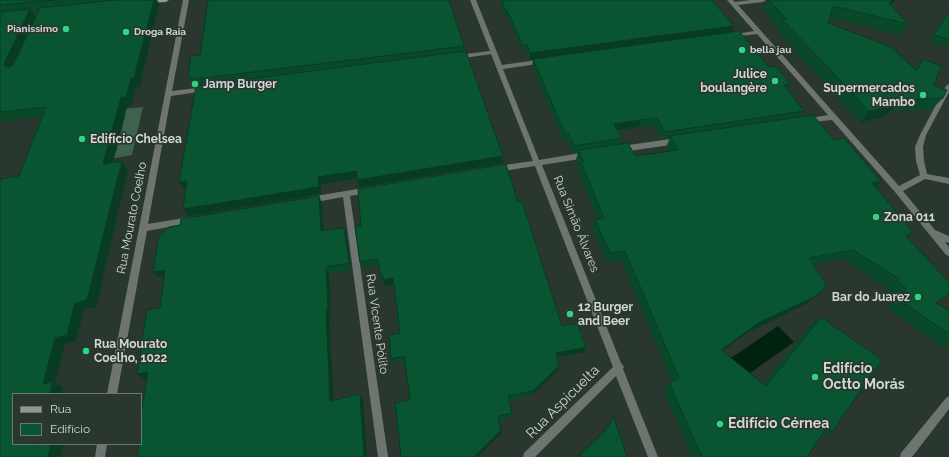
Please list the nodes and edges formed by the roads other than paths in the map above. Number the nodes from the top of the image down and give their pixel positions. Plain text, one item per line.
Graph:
1 (166, 0) edge
2 (186, 0) edge
3 (473, 0) edge
4 (764, 0) edge
5 (732, 2) edge
6 (142, 3) edge
7 (759, 32) junction
8 (723, 37) edge
9 (494, 52) junction
10 (447, 58) edge
11 (554, 60) edge
12 (500, 67) junction
13 (949, 86) edge
14 (212, 88) edge
15 (169, 94) junction
16 (833, 117) junction
17 (801, 122) edge
18 (685, 140) edge
19 (615, 150) edge
20 (592, 154) edge
21 (538, 162) junction
22 (492, 170) edge
23 (924, 176) junction
24 (949, 181) edge
25 (377, 189) edge
26 (898, 190) junction
27 (346, 194) junction
28 (299, 202) edge
29 (198, 219) edge
30 (143, 228) junction
31 (933, 232) junction
32 (949, 240) edge
33 (949, 253) edge
34 (618, 367) junction
35 (112, 393) edge
36 (949, 401) edge
37 (102, 445) edge
38 (100, 457) edge
39 (383, 457) edge
40 (528, 457) edge
41 (654, 457) edge
42 (905, 457) edge

1 - 6 street
2 - 15 street, Rua Mourato Coelho
3 - 9 street, Rua Simão Álvares
4 - 5 street
5 - 7 street
7 - 8 street
7 - 16 street
9 - 10 street
9 - 12 street, Rua Simão Álvares
11 - 12 street
12 - 21 street, Rua Simão Álvares
13 - 23 street
14 - 15 street
15 - 30 street, Rua Mourato Coelho
16 - 17 street
16 - 26 street
18 - 19 street
20 - 21 street
21 - 22 street
21 - 34 street, Rua Simão Álvares
23 - 24 street
23 - 26 street
25 - 27 street
26 - 31 street
27 - 28 street
27 - 39 street, Rua Vicente Pólito
29 - 30 street
30 - 35 street, Rua Mourato Coelho
31 - 32 street
31 - 33 street
34 - 40 street, Rua Aspicuelta
34 - 41 street, Rua Simão Álvares
36 - 42 street
37 - 38 street

